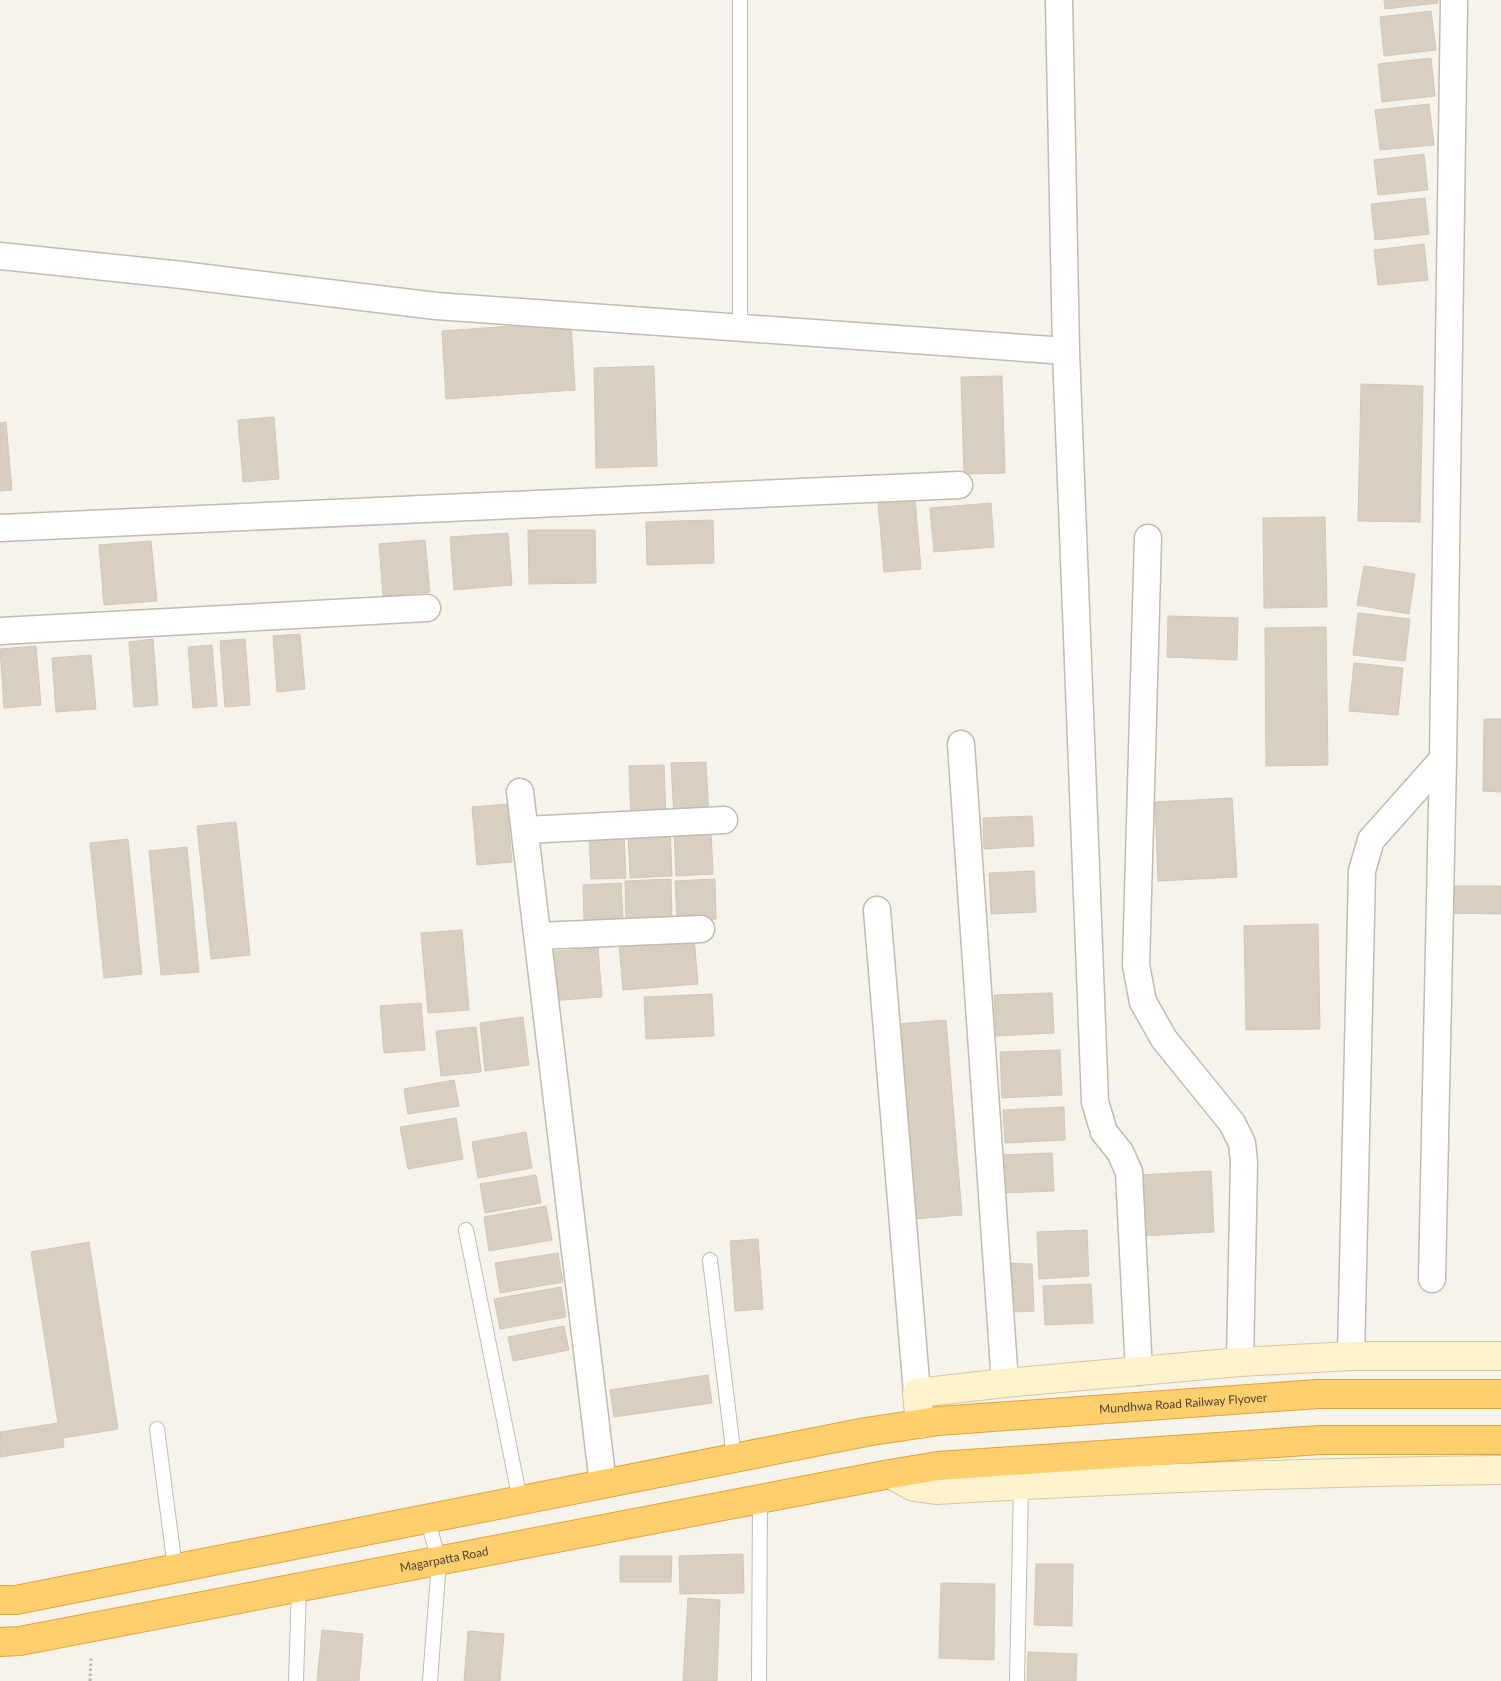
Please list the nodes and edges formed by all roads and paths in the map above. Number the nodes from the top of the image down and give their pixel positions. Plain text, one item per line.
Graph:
1 (740, 0) edge
2 (1059, 0) edge
3 (1454, 0) edge
4 (0, 256) edge
5 (740, 328) junction
6 (1066, 351) junction
7 (958, 485) dead end
8 (0, 528) edge
9 (1148, 538) dead end
10 (428, 608) dead end
11 (0, 631) edge
12 (961, 744) dead end
13 (1443, 759) junction
14 (520, 792) dead end
15 (724, 820) dead end
16 (525, 830) junction
17 (877, 910) dead end
18 (701, 929) dead end
19 (538, 936) junction
20 (466, 1230) dead end
21 (710, 1260) dead end
22 (1432, 1279) dead end
23 (1351, 1356) junction
24 (1501, 1356) edge
25 (1240, 1362) junction
26 (1139, 1372) junction
27 (1005, 1383) junction
28 (917, 1394) junction
29 (1501, 1394) edge
30 (929, 1423) junction
31 (156, 1429) dead end
32 (1501, 1440) edge
33 (734, 1458) junction
34 (1501, 1470) edge
35 (890, 1474) junction
36 (603, 1484) junction
37 (1022, 1485) junction
38 (760, 1499) junction
39 (520, 1500) junction
40 (427, 1518) junction
41 (439, 1561) junction
42 (175, 1568) junction
43 (299, 1588) junction
44 (0, 1600) edge
45 (0, 1642) edge
46 (296, 1681) edge
47 (430, 1681) edge
48 (759, 1681) edge
49 (1017, 1681) edge

1 - 5 lane
2 - 6 street
3 - 13 street
4 - 5 street
5 - 6 street
6 - 26 street
7 - 8 street
9 - 25 street
10 - 11 street
12 - 27 street
13 - 22 street
13 - 23 street
14 - 16 street
15 - 16 street
16 - 19 street
17 - 28 street
18 - 19 street
19 - 36 street
20 - 39 lane
21 - 33 lane
23 - 24 street
23 - 25 street
25 - 26 street
26 - 27 street
27 - 28 street
28 - 30 street
29 - 30 highway, Mundhwa Road Railway Flyover
30 - 33 highway, Mundhwa Road Railway Flyover
31 - 42 lane
32 - 35 highway
33 - 36 highway
34 - 37 street
35 - 37 street
35 - 38 highway, Magarpatta Road
36 - 39 highway
37 - 49 lane
38 - 41 highway, Magarpatta Road
38 - 48 lane
39 - 40 highway
40 - 41 lane
40 - 42 highway
41 - 43 highway, Magarpatta Road
41 - 47 lane
42 - 44 highway
43 - 45 highway, Magarpatta Road
43 - 46 lane

